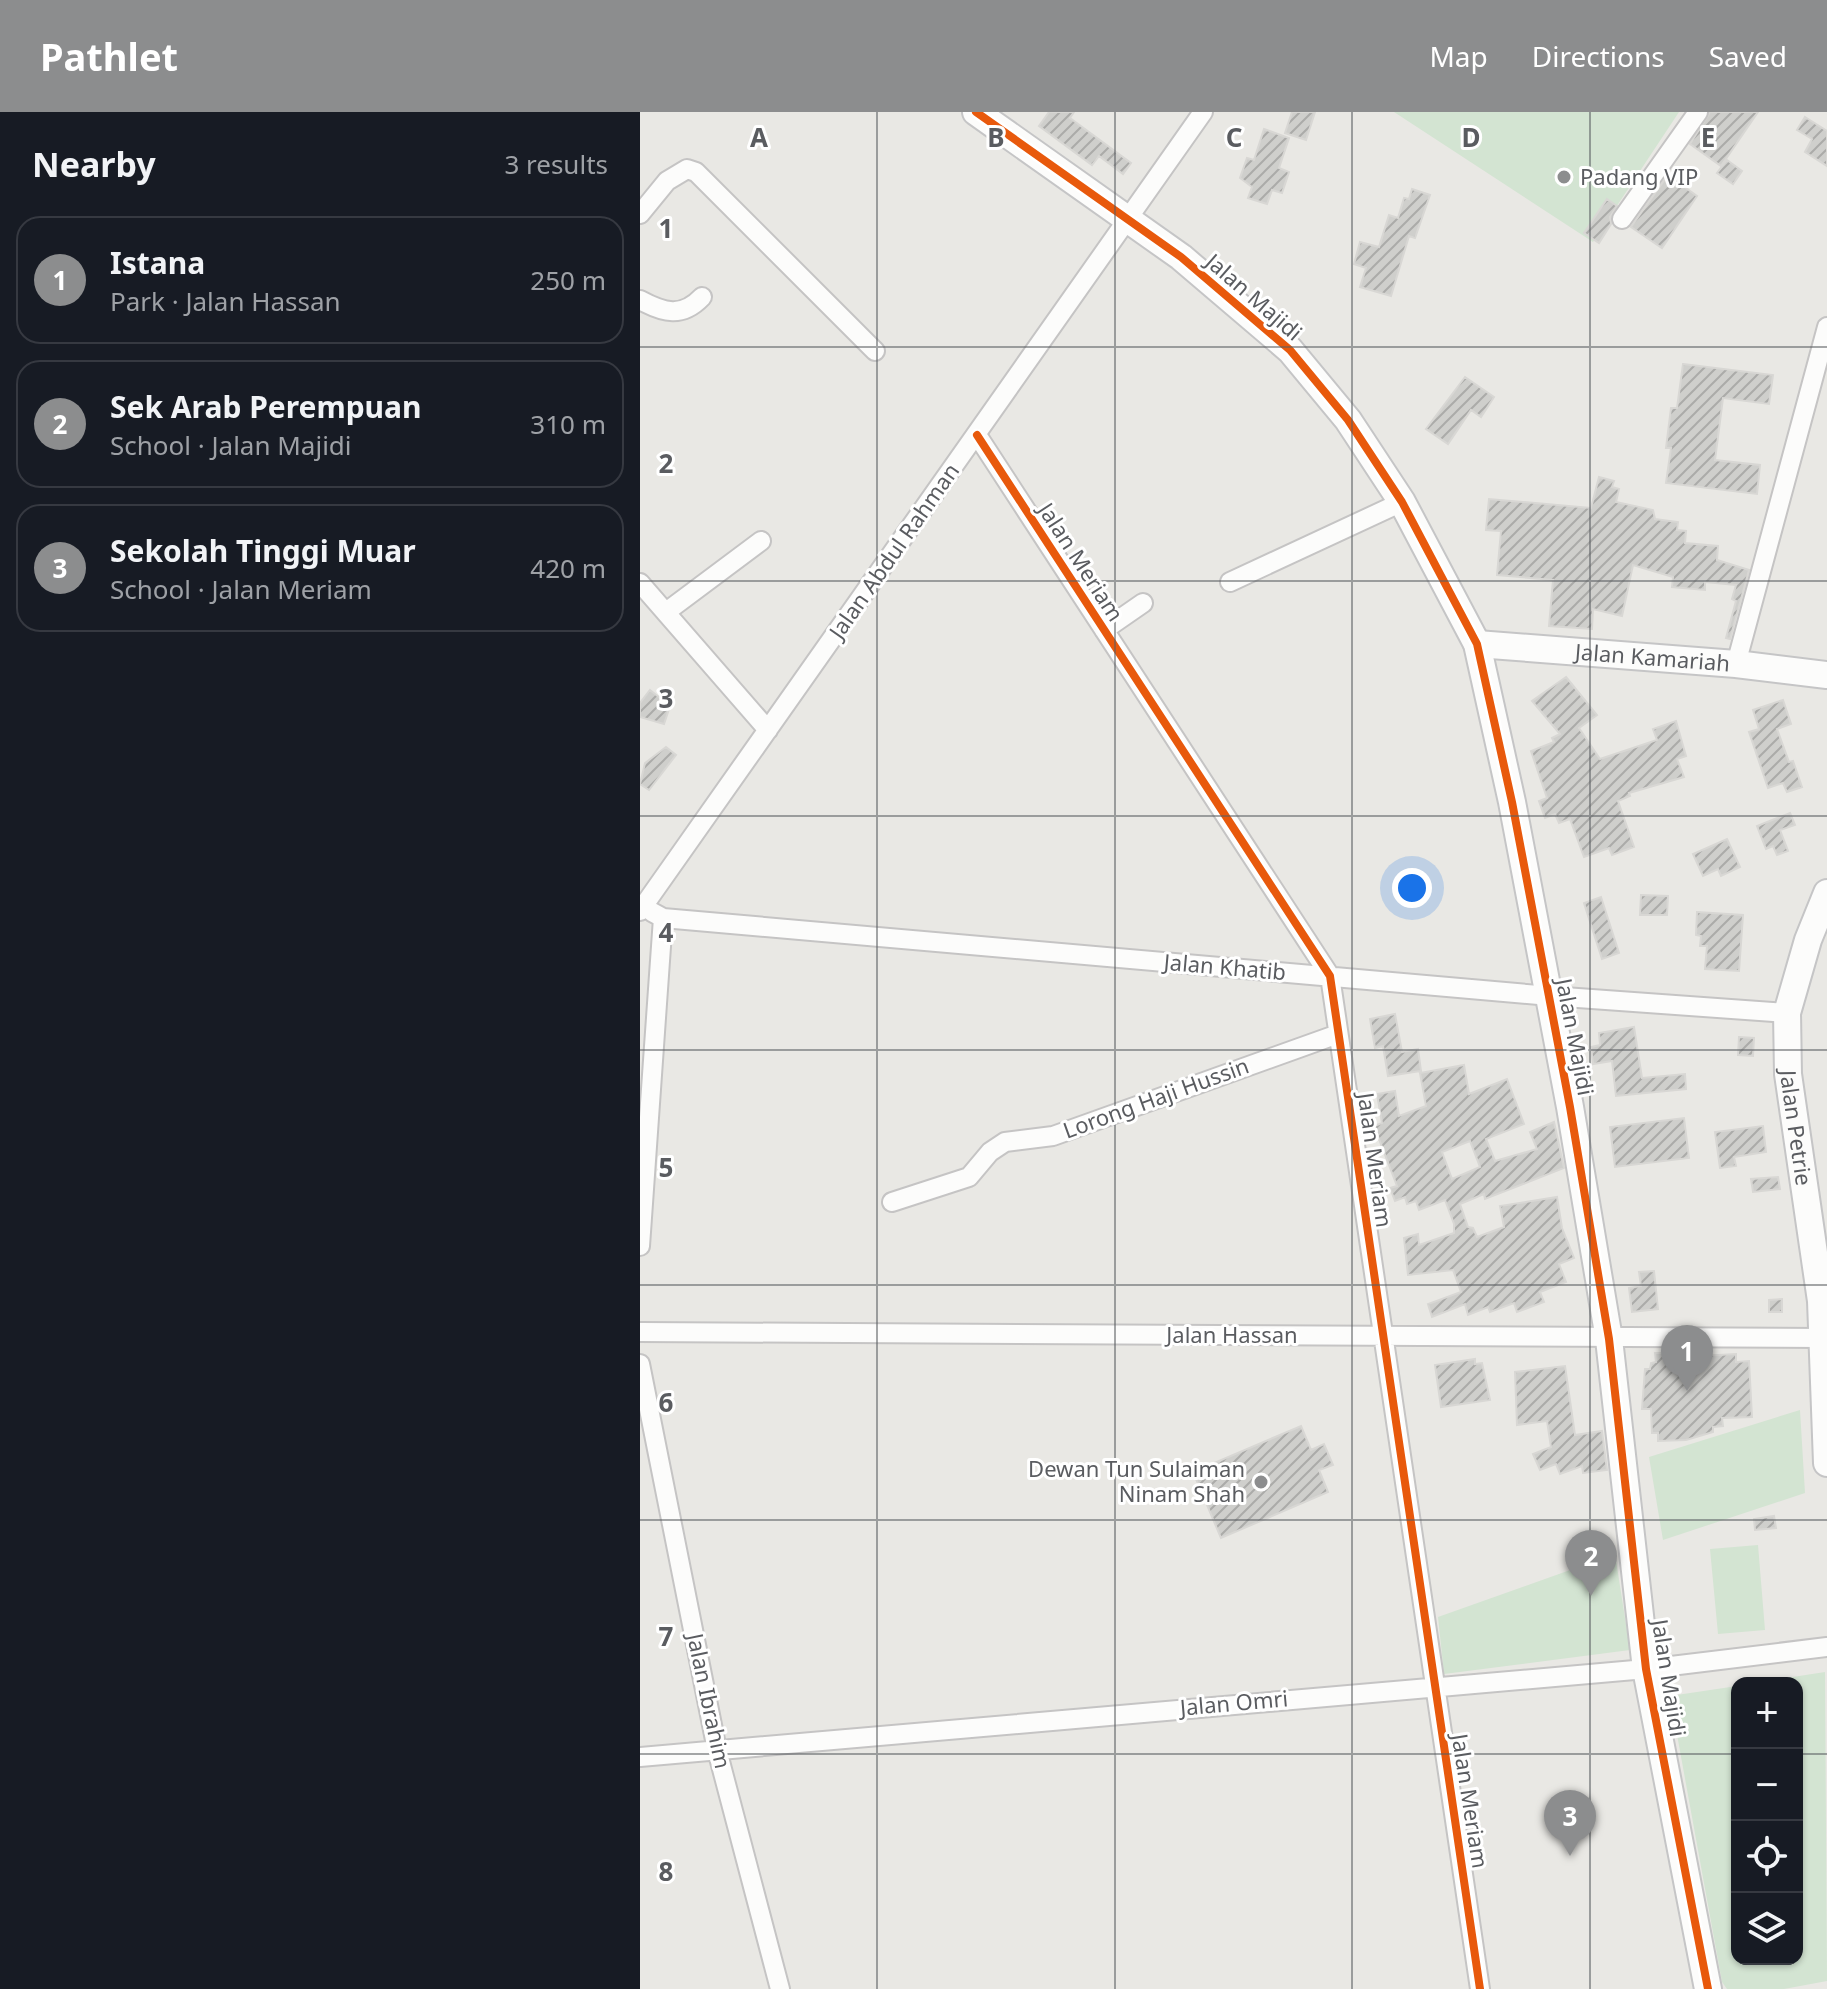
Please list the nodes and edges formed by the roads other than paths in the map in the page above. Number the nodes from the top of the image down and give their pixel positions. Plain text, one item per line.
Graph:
1 (976, 112) edge
2 (1203, 112) edge
3 (1698, 112) edge
4 (640, 214) edge
5 (1622, 219) dead end
6 (1128, 221) junction
7 (702, 297) dead end
8 (640, 300) edge
9 (1827, 327) edge
10 (875, 351) dead end
11 (977, 435) junction
12 (1402, 502) junction
13 (761, 541) dead end
14 (1230, 582) dead end
15 (640, 583) edge
16 (1143, 603) dead end
17 (666, 612) junction
18 (1104, 630) junction
19 (1477, 644) junction
20 (1736, 664) junction
21 (1827, 675) edge
22 (768, 730) junction
23 (1827, 893) edge
24 (641, 909) edge
25 (663, 918) junction
26 (1330, 976) junction
27 (1550, 996) junction
28 (1787, 1013) junction
29 (1338, 1034) junction
30 (892, 1202) dead end
31 (640, 1246) edge
32 (640, 1332) edge
33 (1383, 1335) junction
34 (1824, 1338) junction
35 (1609, 1339) junction
36 (640, 1364) edge
37 (1827, 1463) edge
38 (1827, 1647) edge
39 (1646, 1669) junction
40 (1434, 1685) junction
41 (717, 1750) junction
42 (640, 1757) edge
43 (780, 1989) edge
44 (1480, 1989) edge
45 (1708, 1989) edge

1 - 6 street, Jalan Majidi
2 - 6 street, Jalan Abdul Rahman
3 - 5 street
4 - 10 street
6 - 11 street, Jalan Abdul Rahman
6 - 12 street, Jalan Majidi
7 - 8 street
9 - 20 street
11 - 18 street, Jalan Meriam
11 - 22 street, Jalan Abdul Rahman
12 - 14 street
12 - 19 street, Jalan Majidi
13 - 17 street
15 - 17 street
16 - 18 street
17 - 22 street
18 - 26 street, Jalan Meriam
19 - 20 street, Jalan Kamariah
19 - 27 street, Jalan Majidi
20 - 21 street, Jalan Kamariah
22 - 24 street, Jalan Abdul Rahman
23 - 28 street, Jalan Petrie
24 - 25 street
25 - 26 street, Jalan Khatib
25 - 31 street
26 - 27 street, Jalan Khatib
26 - 29 street, Jalan Meriam
27 - 28 street, Jalan Khatib
27 - 35 street, Jalan Majidi
28 - 34 street, Jalan Petrie
29 - 30 street, Lorong Haji Hussin
29 - 33 street, Jalan Meriam
32 - 33 street, Jalan Hassan
33 - 35 street, Jalan Hassan
33 - 40 street, Jalan Meriam
34 - 35 street, Jalan Hassan
34 - 37 street, Jalan Petrie
35 - 39 street, Jalan Majidi
36 - 41 street, Jalan Ibrahim
38 - 39 street, Jalan Omri
39 - 40 street, Jalan Omri
39 - 45 street, Jalan Majidi
40 - 41 street, Jalan Omri
40 - 44 street, Jalan Meriam
41 - 42 street, Jalan Omri
41 - 43 street, Jalan Ibrahim

